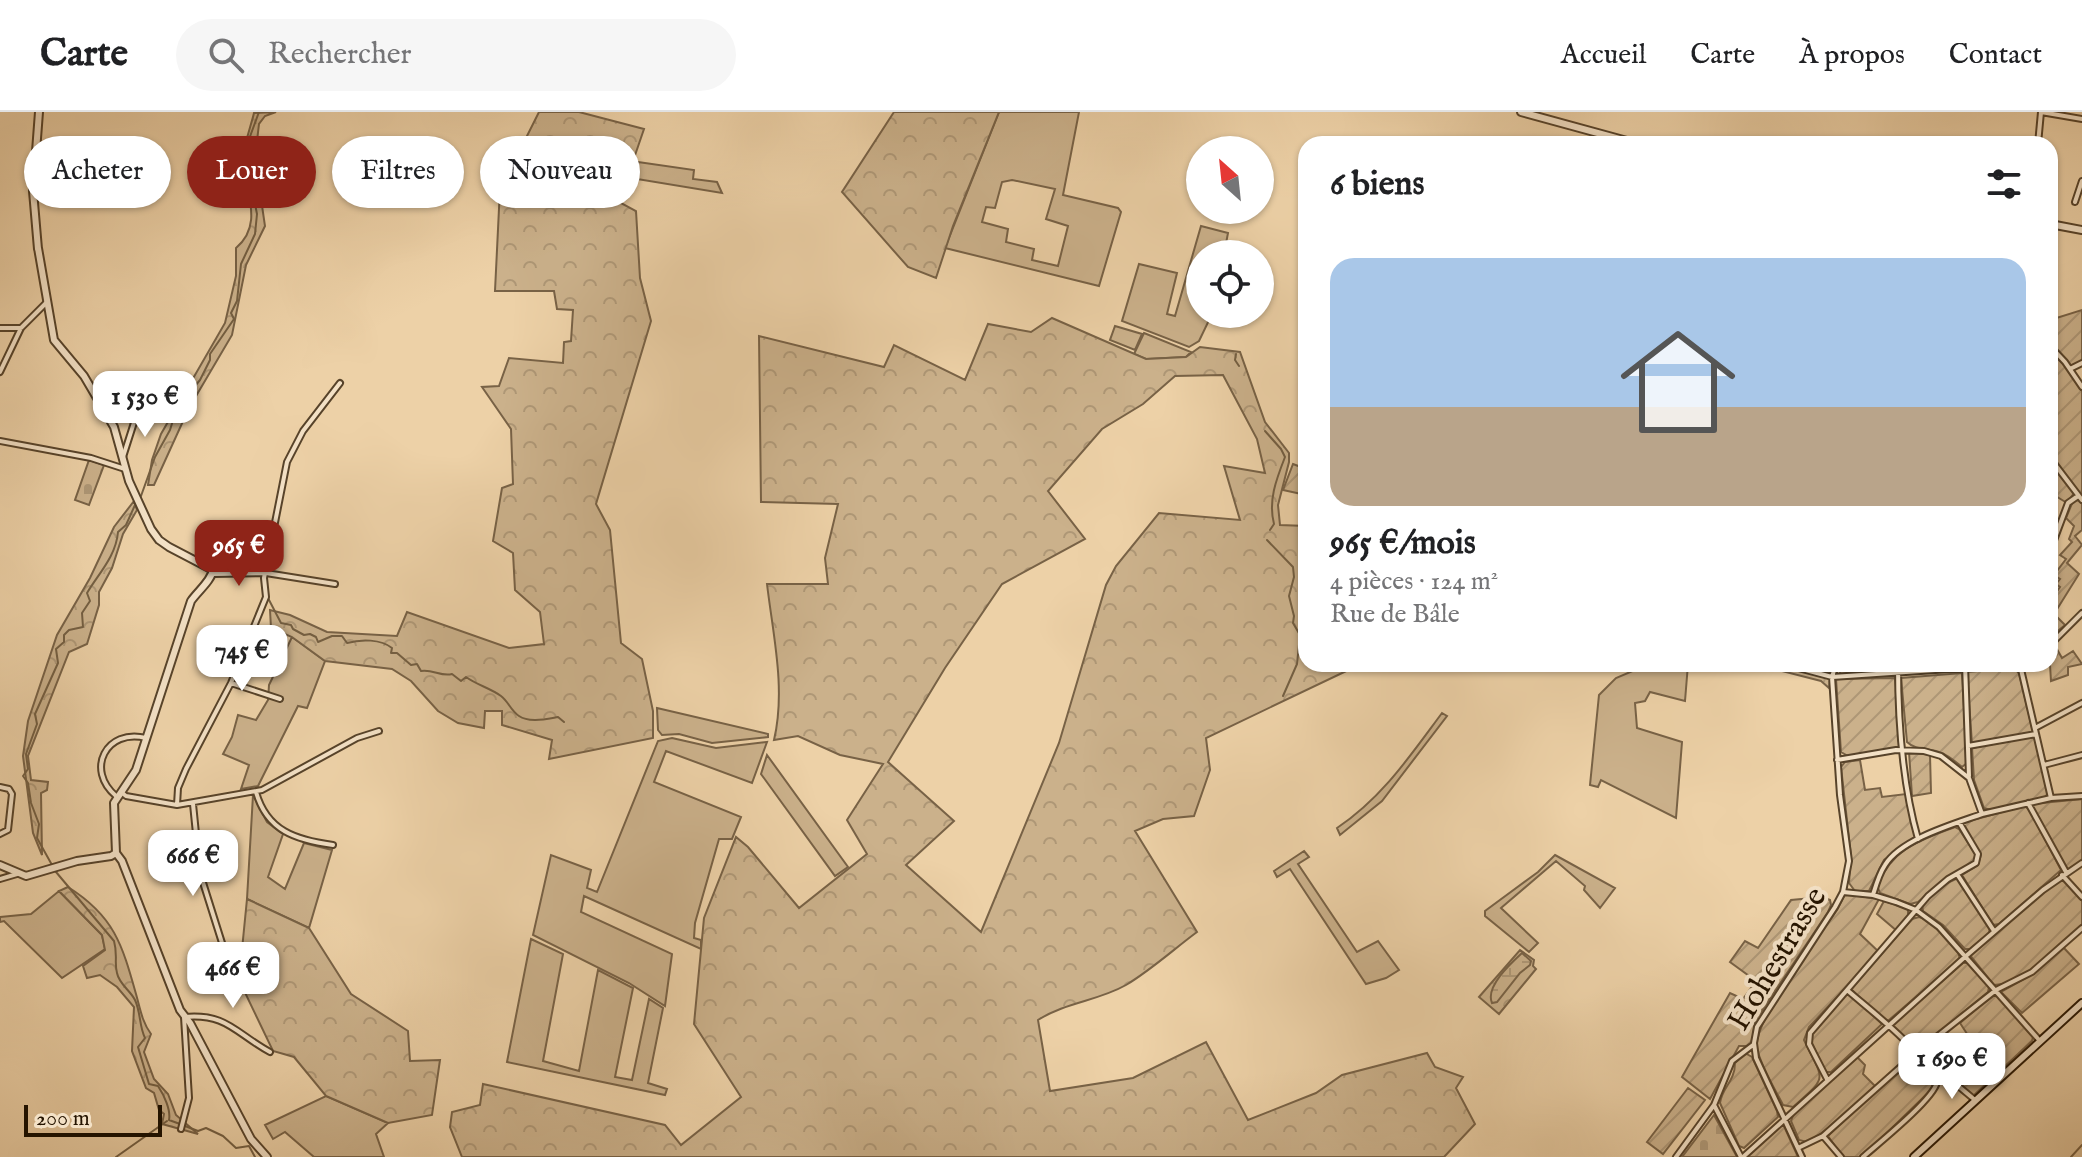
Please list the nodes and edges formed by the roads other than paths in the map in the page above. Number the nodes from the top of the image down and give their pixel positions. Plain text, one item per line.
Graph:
1 (39, 112) edge
2 (1521, 112) edge
3 (2041, 112) edge
4 (2082, 118) edge
5 (1609, 136) edge
6 (2039, 136) edge
7 (2082, 181) edge
8 (2075, 202) dead end
9 (2058, 226) edge
10 (2082, 230) edge
11 (49, 301) junction
12 (0, 328) edge
13 (21, 328) junction
14 (2058, 355) edge
15 (2082, 363) edge
16 (2070, 369) junction
17 (0, 372) edge
18 (340, 383) dead end
19 (2082, 387) edge
20 (138, 410) dead end
21 (0, 441) edge
22 (123, 457) junction
23 (125, 469) junction
24 (2058, 469) edge
25 (2080, 498) edge
26 (2058, 526) edge
27 (266, 573) junction
28 (213, 574) junction
29 (335, 584) dead end
30 (2082, 613) edge
31 (2058, 637) edge
32 (1813, 672) edge
33 (1834, 672) edge
34 (1908, 672) edge
35 (1965, 672) edge
36 (2023, 672) edge
37 (1898, 673) junction
38 (1832, 677) junction
39 (231, 683) junction
40 (280, 699) dead end
41 (2082, 703) edge
42 (379, 731) dead end
43 (2036, 731) junction
44 (148, 739) junction
45 (1968, 746) junction
46 (1904, 750) junction
47 (2082, 755) edge
48 (1837, 760) junction
49 (2044, 765) junction
50 (1969, 778) junction
51 (0, 787) edge
52 (256, 792) junction
53 (119, 794) junction
54 (2082, 796) edge
55 (2051, 798) junction
56 (2028, 803) junction
57 (193, 804) junction
58 (177, 805) junction
59 (1982, 814) junction
60 (1959, 822) junction
61 (0, 834) edge
62 (1918, 839) junction
63 (333, 845) dead end
64 (116, 853) junction
65 (2082, 863) edge
66 (0, 865) edge
67 (2064, 873) junction
68 (17, 874) junction
69 (1957, 874) junction
70 (0, 879) edge
71 (1843, 892) junction
72 (1873, 895) junction
73 (2082, 897) edge
74 (1916, 910) junction
75 (2082, 928) edge
76 (1994, 931) junction
77 (1966, 956) junction
78 (234, 981) dead end
79 (1847, 990) junction
80 (1996, 990) junction
81 (2082, 1003) edge
82 (184, 1017) junction
83 (1887, 1025) junction
84 (2040, 1041) junction
85 (1754, 1043) junction
86 (270, 1052) dead end
87 (1915, 1054) junction
88 (1933, 1075) junction
89 (1827, 1079) junction
90 (1975, 1100) junction
91 (1714, 1105) junction
92 (1786, 1118) junction
93 (181, 1129) dead end
94 (1823, 1136) junction
95 (1798, 1148) junction
96 (267, 1157) edge
97 (1676, 1157) edge
98 (1742, 1157) edge
99 (1802, 1157) edge
100 (1841, 1157) edge
101 (1863, 1157) edge
102 (1914, 1157) edge

1 - 11 street
2 - 5 street
3 - 4 street
3 - 6 street
7 - 8 street
9 - 10 street
11 - 13 street
11 - 22 street
12 - 13 street
13 - 17 street
14 - 16 street
15 - 16 street
16 - 19 street
18 - 27 street
20 - 22 street
21 - 23 street
22 - 23 street
23 - 28 street
24 - 25 street
25 - 26 street
27 - 28 street
27 - 29 street
27 - 39 street
28 - 44 street
30 - 31 street
32 - 38 street
33 - 38 street, Hohestrasse
34 - 37 street
35 - 45 street
36 - 43 street
37 - 38 street
37 - 46 street
38 - 48 street, Hohestrasse
39 - 40 street
39 - 58 street
41 - 43 street
42 - 52 street
43 - 45 street
43 - 49 street
44 - 53 street
44 - 53 street
45 - 50 street
46 - 48 street
46 - 50 street
46 - 62 street
47 - 49 street
48 - 71 street, Hohestrasse
49 - 55 street
50 - 59 street
51 - 61 street
52 - 57 street
52 - 63 street
53 - 58 street
53 - 64 street
54 - 55 street
55 - 56 street
56 - 59 street
56 - 67 street
57 - 58 street
57 - 78 street
59 - 60 street
60 - 62 street
60 - 69 street
62 - 72 street
64 - 68 street
64 - 82 street
65 - 67 street
66 - 68 street
67 - 73 street
67 - 76 street
68 - 70 street
69 - 74 street
69 - 76 street
71 - 72 street
71 - 85 street, Hohestrasse
72 - 74 street
74 - 77 street
74 - 79 street
75 - 80 street
76 - 77 street
77 - 80 street
77 - 83 street
79 - 83 street
79 - 89 street
80 - 84 street
80 - 87 street
81 - 84 street
82 - 86 street
82 - 93 street
82 - 96 street
83 - 87 street
83 - 89 street
84 - 90 street
85 - 91 street, Hohestrasse
85 - 92 street
87 - 88 street
87 - 94 street
88 - 90 street
88 - 101 street
89 - 92 street
90 - 102 street
91 - 97 street, Hohestrasse
91 - 98 street
92 - 95 street
92 - 98 street
94 - 95 street
94 - 100 street
95 - 99 street

